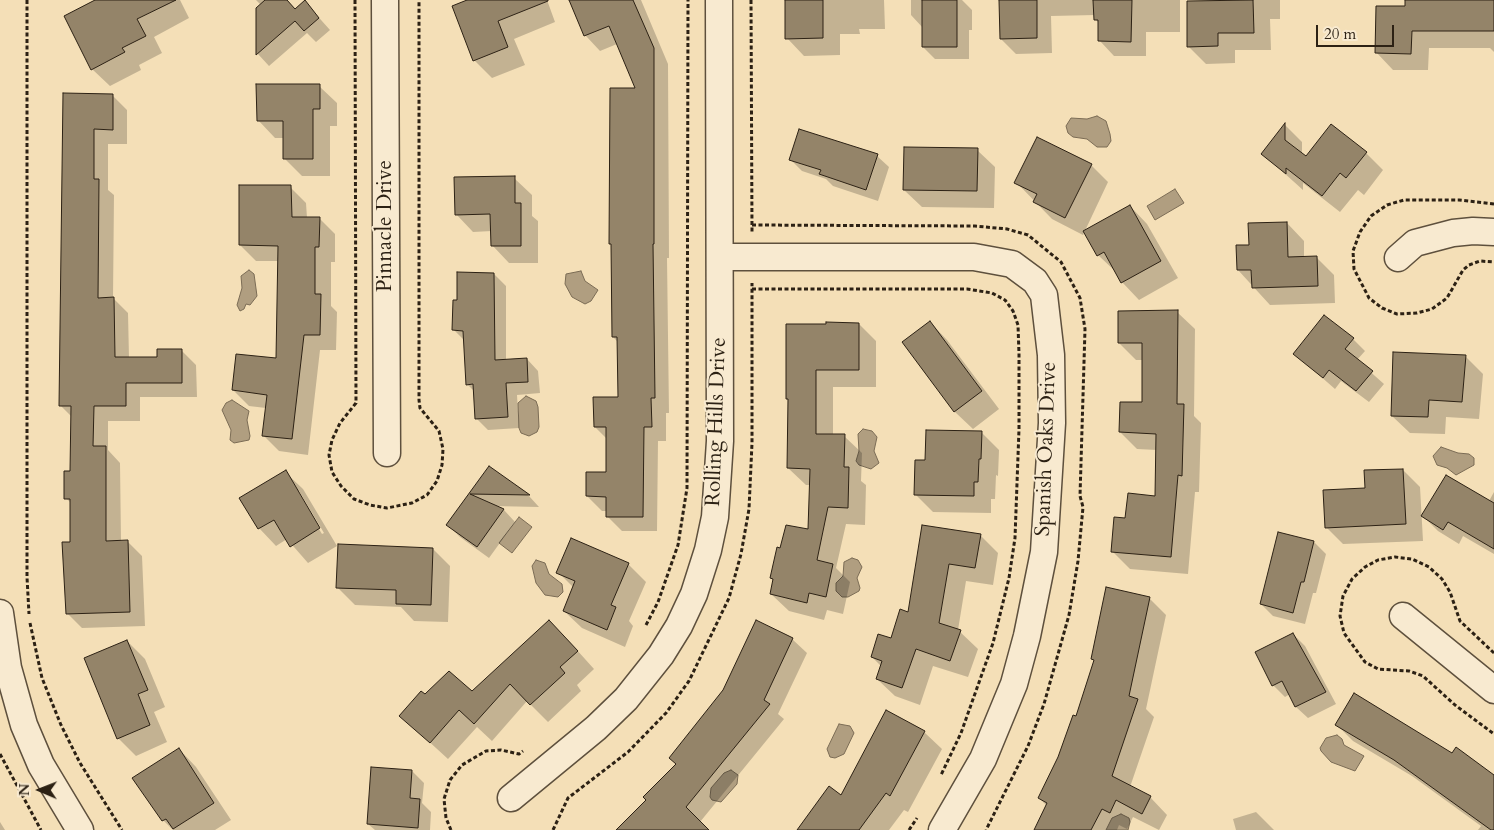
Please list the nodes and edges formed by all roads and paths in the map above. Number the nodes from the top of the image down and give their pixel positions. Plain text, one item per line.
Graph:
1 (27, 0) edge
2 (385, 0) edge
3 (688, 0) edge
4 (719, 0) edge
5 (752, 225) dead end
6 (1494, 232) edge
7 (720, 257) junction
8 (1398, 258) dead end
9 (752, 289) dead end
10 (387, 453) dead end
11 (0, 613) edge
12 (1402, 616) dead end
13 (642, 633) dead end
14 (1494, 690) edge
15 (527, 749) dead end
16 (0, 754) edge
17 (938, 782) dead end
18 (511, 798) dead end
19 (919, 814) dead end
20 (41, 830) edge
21 (80, 830) edge
22 (122, 830) edge
23 (451, 830) edge
24 (909, 830) edge
25 (942, 830) edge
26 (986, 830) edge

1 - 22 path
2 - 10 street, Pinnacle Drive
3 - 13 path
4 - 7 street, Rolling Hills Drive
5 - 26 path
6 - 8 street
7 - 18 street, Rolling Hills Drive
7 - 25 street, Spanish Oaks Drive
9 - 17 path
11 - 21 street
12 - 14 street
15 - 23 path
16 - 20 path
19 - 24 path

